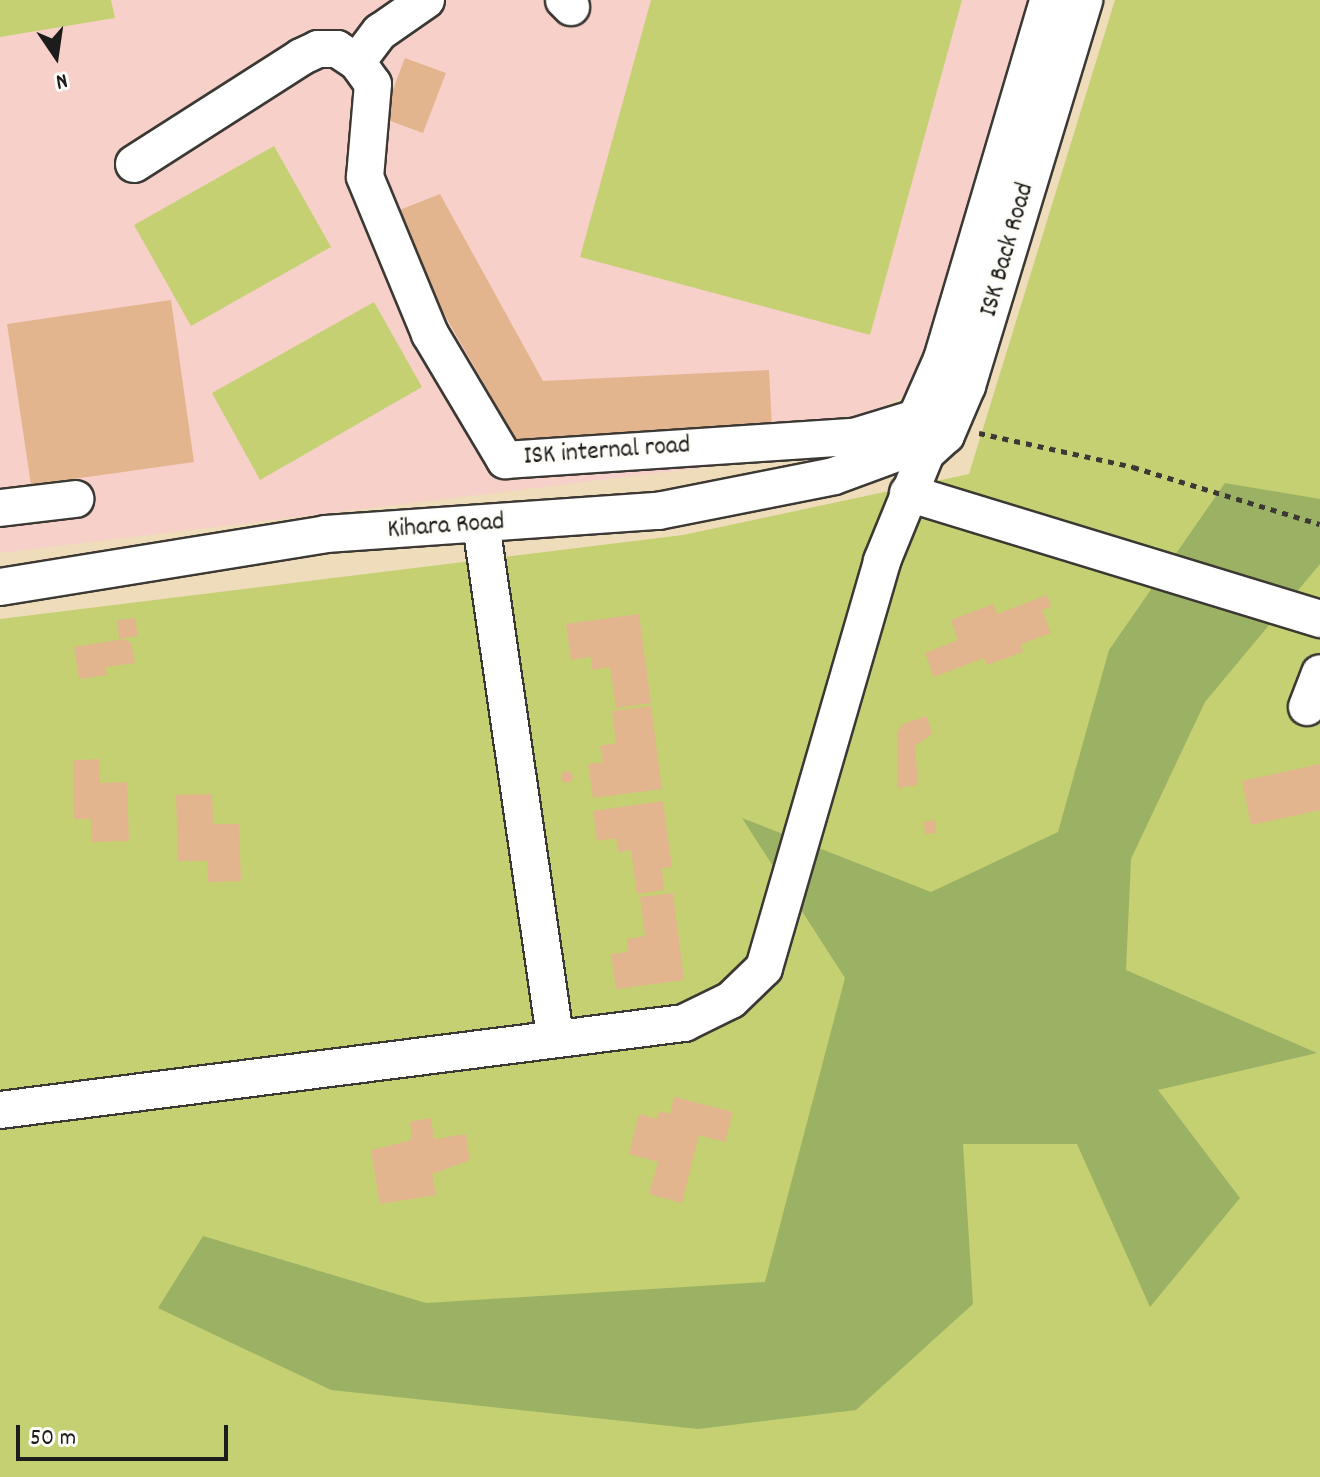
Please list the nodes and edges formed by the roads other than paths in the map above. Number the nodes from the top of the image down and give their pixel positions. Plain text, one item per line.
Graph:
1 (426, 0) edge
2 (1048, 0) edge
3 (1084, 0) edge
4 (357, 62) junction
5 (134, 164) dead end
6 (918, 442) junction
7 (908, 493) junction
8 (75, 499) dead end
9 (0, 508) edge
10 (481, 524) junction
11 (0, 587) edge
12 (1320, 619) edge
13 (1320, 673) edge
14 (1307, 707) dead end
15 (555, 1036) junction
16 (0, 1110) edge

1 - 4 street
2 - 6 street
3 - 6 street, ISK Back Road
4 - 5 street
4 - 6 street, ISK internal road
6 - 7 street
6 - 10 street, Kihara Road
7 - 12 street
7 - 15 street
8 - 9 street
10 - 11 street, Kihara Road
10 - 15 street
13 - 14 street
15 - 16 street

